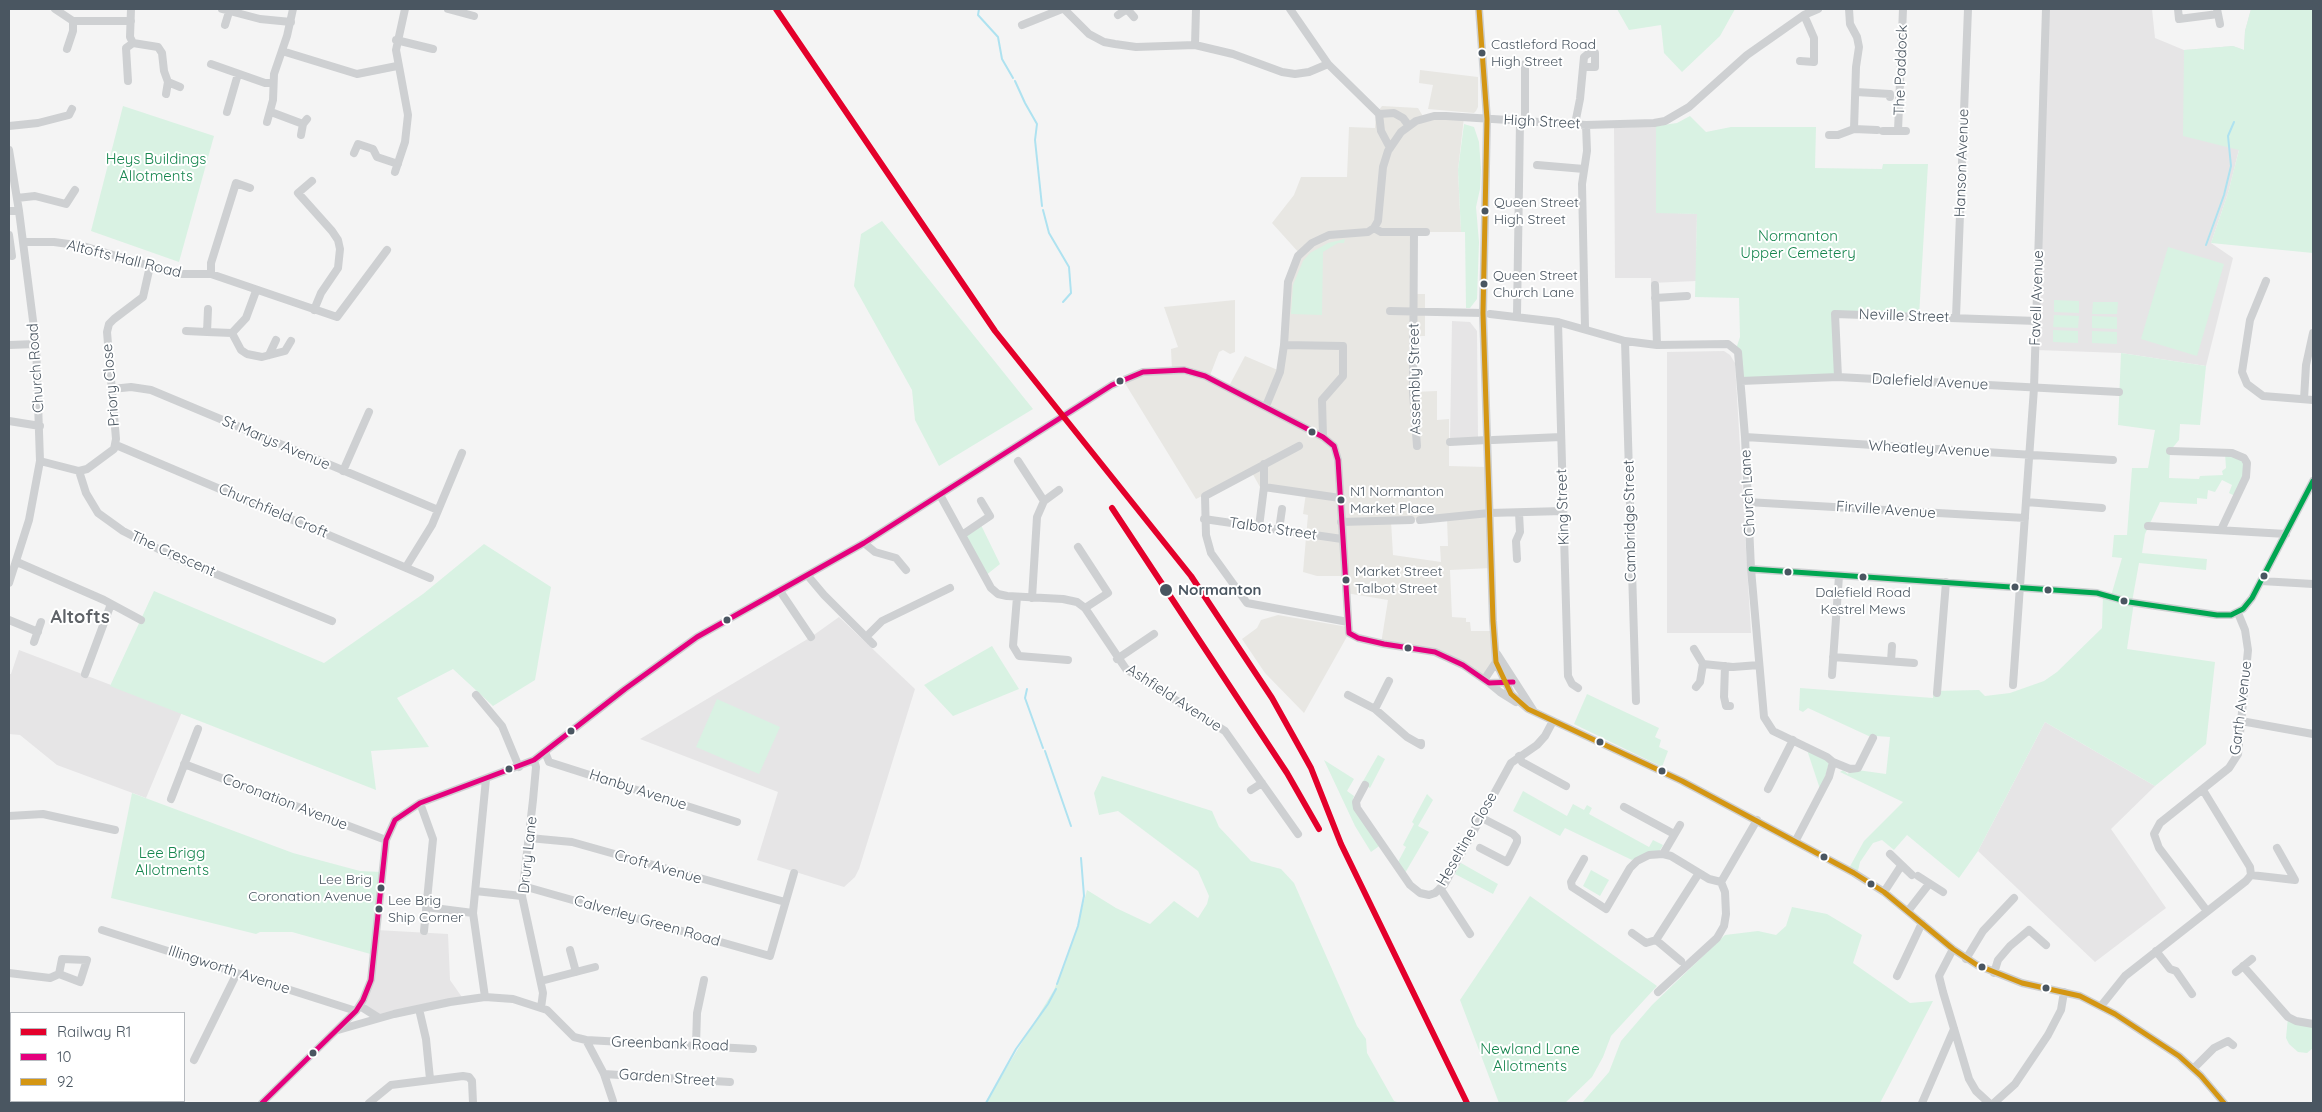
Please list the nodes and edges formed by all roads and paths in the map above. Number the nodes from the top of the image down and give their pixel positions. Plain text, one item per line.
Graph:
1 (131, 9) edge
2 (293, 9) edge
3 (405, 9) edge
4 (452, 9) edge
5 (1063, 9) edge
6 (1127, 9) edge
7 (1196, 9) edge
8 (1290, 9) edge
9 (1479, 9) edge
10 (1818, 9) edge
11 (1849, 9) edge
12 (1903, 9) edge
13 (1968, 9) edge
14 (2046, 9) edge
15 (2178, 9) edge
16 (55, 10) edge
17 (226, 10) edge
18 (2217, 11) edge
19 (1118, 15) dead end
20 (474, 16) dead end
21 (1804, 16) junction
22 (1134, 17) dead end
23 (73, 21) junction
24 (131, 21) junction
25 (291, 22) junction
26 (2220, 24) dead end
27 (224, 25) dead end
28 (1022, 25) dead end
29 (396, 40) junction
30 (133, 43) junction
31 (1195, 46) junction
32 (67, 49) dead end
33 (434, 49) dead end
34 (282, 51) junction
35 (1800, 61) dead end
36 (211, 64) dead end
37 (1328, 64) junction
38 (1525, 64) dead end
39 (397, 66) junction
40 (1583, 67) dead end
41 (238, 74) junction
42 (128, 81) dead end
43 (168, 82) junction
44 (273, 83) junction
45 (180, 87) dead end
46 (1856, 92) junction
47 (166, 94) dead end
48 (1890, 97) dead end
49 (227, 112) dead end
50 (271, 112) junction
51 (1379, 114) junction
52 (70, 116) dead end
53 (1487, 119) junction
54 (1522, 121) junction
55 (267, 122) dead end
56 (1574, 124) junction
57 (1586, 125) junction
58 (9, 126) edge
59 (1409, 126) junction
60 (1854, 129) junction
61 (1829, 135) dead end
62 (301, 136) dead end
63 (1390, 148) junction
64 (9, 150) edge
65 (354, 153) dead end
66 (398, 164) junction
67 (1537, 165) dead end
68 (1584, 169) junction
69 (396, 172) dead end
70 (312, 181) dead end
71 (250, 188) dead end
72 (75, 190) dead end
73 (17, 198) junction
74 (9, 211) edge
75 (20, 211) junction
76 (1374, 228) junction
77 (1414, 232) junction
78 (1426, 232) dead end
79 (9, 234) edge
80 (24, 242) junction
81 (387, 250) dead end
82 (12, 256) dead end
83 (150, 266) junction
84 (211, 274) junction
85 (2266, 281) dead end
86 (1655, 285) dead end
87 (256, 291) junction
88 (1687, 296) dead end
89 (1655, 298) junction
90 (208, 308) dead end
91 (314, 310) junction
92 (1390, 311) dead end
93 (1414, 312) junction
94 (1486, 313) junction
95 (1517, 315) junction
96 (1956, 317) junction
97 (2037, 321) junction
98 (1558, 322) junction
99 (1585, 328) junction
100 (186, 331) dead end
101 (207, 332) junction
102 (232, 333) junction
103 (2313, 333) edge
104 (276, 340) dead end
105 (291, 341) dead end
106 (1625, 341) junction
107 (36, 344) junction
108 (1284, 345) junction
109 (1657, 345) junction
110 (9, 346) edge
111 (269, 355) junction
112 (1838, 377) junction
113 (1741, 381) junction
114 (2034, 388) junction
115 (112, 389) junction
116 (2119, 392) dead end
117 (2304, 399) junction
118 (2313, 400) edge
119 (1266, 406) junction
120 (369, 412) dead end
121 (9, 421) edge
122 (40, 426) junction
123 (1323, 437) junction
124 (1560, 438) junction
125 (1745, 438) junction
126 (1490, 440) junction
127 (1450, 442) dead end
128 (116, 445) junction
129 (1299, 446) dead end
130 (1417, 446) dead end
131 (2170, 451) dead end
132 (462, 453) dead end
133 (2030, 455) junction
134 (2113, 460) dead end
135 (40, 461) junction
136 (1018, 461) dead end
137 (1264, 464) junction
138 (79, 471) junction
139 (343, 471) junction
140 (2313, 481) edge
141 (1264, 487) junction
142 (1059, 490) dead end
143 (940, 495) junction
144 (1340, 498) junction
145 (981, 501) dead end
146 (1044, 501) junction
147 (1748, 502) junction
148 (2026, 502) junction
149 (2102, 508) dead end
150 (1282, 509) dead end
151 (438, 510) junction
152 (1563, 511) junction
153 (1489, 513) junction
154 (1519, 513) junction
155 (2025, 518) junction
156 (1204, 519) junction
157 (1411, 520) dead end
158 (1420, 520) dead end
159 (1341, 522) junction
160 (2148, 526) dead end
161 (1259, 527) junction
162 (1279, 530) junction
163 (2221, 530) junction
164 (2286, 534) junction
165 (962, 535) junction
166 (1342, 539) junction
167 (864, 543) junction
168 (1078, 548) dead end
169 (1517, 559) dead end
170 (17, 562) junction
171 (406, 567) junction
172 (900, 568) dead end
173 (1751, 569) junction
174 (808, 576) junction
175 (1840, 576) junction
176 (430, 578) dead end
177 (2261, 581) junction
178 (1946, 582) junction
179 (9, 583) edge
180 (2313, 584) edge
181 (950, 588) dead end
182 (2020, 588) junction
183 (780, 591) junction
184 (1017, 597) junction
185 (1032, 598) junction
186 (111, 604) junction
187 (1261, 606) junction
188 (1085, 608) junction
189 (2238, 613) junction
190 (1256, 614) dead end
191 (9, 620) edge
192 (141, 620) dead end
193 (332, 621) dead end
194 (41, 622) dead end
195 (1348, 622) junction
196 (38, 632) junction
197 (1154, 634) dead end
198 (811, 637) dead end
199 (866, 637) junction
200 (34, 642) dead end
201 (873, 644) dead end
202 (1892, 646) dead end
203 (1694, 649) dead end
204 (1833, 657) junction
205 (1117, 658) junction
206 (1496, 658) junction
207 (1068, 660) dead end
208 (1891, 661) junction
209 (1914, 663) dead end
210 (1703, 664) junction
211 (1760, 665) junction
212 (1725, 666) junction
213 (85, 674) dead end
214 (1832, 675) dead end
215 (1485, 679) junction
216 (1507, 679) junction
217 (1389, 682) dead end
218 (2013, 685) dead end
219 (1696, 687) dead end
220 (1578, 688) dead end
221 (1937, 693) dead end
222 (476, 695) dead end
223 (1348, 695) dead end
224 (1636, 700) dead end
225 (1521, 703) junction
226 (1730, 706) dead end
227 (1375, 709) junction
228 (1534, 711) junction
229 (1553, 721) junction
230 (2241, 722) junction
231 (198, 729) dead end
232 (2313, 734) edge
233 (1873, 738) dead end
234 (1793, 740) junction
235 (1421, 743) dead end
236 (545, 752) junction
237 (1519, 756) junction
238 (534, 760) junction
239 (1833, 762) junction
240 (184, 764) junction
241 (519, 767) junction
242 (486, 779) junction
243 (1262, 783) junction
244 (1365, 786) dead end
245 (1566, 786) dead end
246 (1768, 789) dead end
247 (1251, 790) dead end
248 (2203, 790) junction
249 (171, 799) dead end
250 (420, 803) junction
251 (1624, 807) dead end
252 (9, 816) edge
253 (1480, 818) junction
254 (1757, 820) junction
255 (737, 822) dead end
256 (1680, 825) dead end
257 (115, 830) dead end
258 (1298, 834) dead end
259 (1674, 834) junction
260 (529, 838) junction
261 (386, 840) junction
262 (1796, 840) junction
263 (1480, 848) dead end
264 (2277, 848) dead end
265 (1663, 854) junction
266 (1890, 854) dead end
267 (1584, 859) dead end
268 (1901, 866) junction
269 (794, 873) dead end
270 (1699, 873) junction
271 (2251, 875) junction
272 (1721, 882) junction
273 (1929, 884) junction
274 (523, 886) junction
275 (1440, 888) junction
276 (474, 891) junction
277 (1884, 892) junction
278 (1943, 892) dead end
279 (522, 896) junction
280 (2014, 898) dead end
281 (785, 902) junction
282 (426, 907) junction
283 (1908, 911) junction
284 (2207, 911) junction
285 (473, 913) junction
286 (1922, 923) junction
287 (102, 930) dead end
288 (424, 931) dead end
289 (1470, 934) dead end
290 (1633, 936) dead end
291 (1656, 940) junction
292 (2046, 945) dead end
293 (570, 950) dead end
294 (1953, 950) junction
295 (2156, 951) junction
296 (1679, 957) dead end
297 (1966, 959) junction
298 (2252, 959) dead end
299 (2243, 966) junction
300 (595, 968) dead end
301 (576, 972) junction
302 (2236, 972) dead end
303 (9, 973) edge
304 (237, 973) junction
305 (59, 974) dead end
306 (1994, 974) junction
307 (1898, 976) dead end
308 (704, 980) dead end
309 (541, 981) junction
310 (1658, 992) dead end
311 (2064, 992) junction
312 (2192, 994) dead end
313 (486, 997) junction
314 (2101, 1006) junction
315 (358, 1008) junction
316 (541, 1008) junction
317 (419, 1009) junction
318 (379, 1018) junction
319 (2313, 1024) edge
320 (1954, 1029) junction
321 (336, 1030) junction
322 (586, 1040) junction
323 (696, 1045) junction
324 (2233, 1045) dead end
325 (753, 1049) dead end
326 (197, 1057) dead end
327 (2193, 1069) junction
328 (604, 1074) junction
329 (430, 1079) junction
330 (730, 1082) dead end
331 (613, 1101) dead end
332 (262, 1103) edge
333 (369, 1103) edge
334 (473, 1103) edge
335 (1922, 1103) edge
336 (1989, 1103) edge
337 (1994, 1103) edge
338 (2224, 1103) edge

1 - 24 street
2 - 25 street
3 - 29 street
4 - 20 street
5 - 28 street
5 - 31 street
6 - 19 street
6 - 22 street
7 - 31 street
8 - 37 street
9 - 53 street
10 - 21 street, High Street
11 - 46 street
12 - 60 street, The Paddock
13 - 96 street, Hanson Avenue
14 - 97 street, Favell Avenue
15 - 18 street
16 - 23 street
17 - 25 street
17 - 27 street
18 - 26 street
21 - 35 street
21 - 57 street, High Street
23 - 24 street
23 - 32 street
24 - 30 street
25 - 34 street
29 - 33 street
29 - 39 street
30 - 42 street
30 - 43 street
31 - 37 street
34 - 39 street
34 - 44 street
36 - 41 street
37 - 51 street
38 - 54 street
39 - 66 street
40 - 56 street
41 - 44 street
41 - 49 street
43 - 45 street
43 - 47 street
44 - 50 street
46 - 48 street
46 - 60 street
50 - 55 street
50 - 62 street
51 - 59 street
51 - 63 street
52 - 58 street
53 - 54 street, High Street
53 - 59 street, High Street
53 - 94 street
54 - 56 street, High Street
54 - 95 street
56 - 57 street, High Street
57 - 68 street
59 - 63 street, High Street
60 - 61 street, The Paddock
63 - 76 street, High Street
64 - 73 street, Church Road
65 - 66 street
66 - 69 street
67 - 68 street
68 - 99 street
70 - 91 street
71 - 84 street
72 - 73 street
73 - 75 street, Church Road
74 - 75 street
75 - 80 street, Church Road
76 - 77 street
76 - 108 street
77 - 78 street
77 - 93 street
79 - 82 street
80 - 83 street, Altofts Hall Road
80 - 107 street, Church Road
81 - 91 street, Altofts Hall Road
83 - 84 street, Altofts Hall Road
83 - 115 street, Priory Close
84 - 87 street, Altofts Hall Road
85 - 117 street
86 - 89 street
87 - 91 street, Altofts Hall Road
87 - 102 street
88 - 89 street
89 - 109 street
90 - 101 street
92 - 93 street, Church Lane
93 - 94 street, Church Lane
93 - 130 street, Assembly Street
94 - 95 street, Church Lane
94 - 126 street
95 - 98 street, Church Lane
96 - 97 street, Neville Street
96 - 112 street, Neville Street
97 - 114 street, Favell Avenue
98 - 99 street, Church Lane
98 - 124 street, King Street
99 - 106 street, Church Lane
100 - 101 street
101 - 102 street
102 - 111 street
103 - 117 street
104 - 111 street
105 - 111 street
106 - 109 street, Church Lane
106 - 224 street, Cambridge Street
107 - 110 street
107 - 122 street, Church Road
108 - 119 street
108 - 123 street
109 - 113 street, Church Lane
112 - 113 street, Dalefield Avenue
112 - 114 street, Dalefield Avenue
113 - 125 street, Church Lane
114 - 116 street, Dalefield Avenue
114 - 133 street, Favell Avenue
115 - 128 street, Priory Close
115 - 139 street, St Marys Avenue
117 - 118 street
119 - 123 street
119 - 143 street
120 - 139 street
121 - 122 street
122 - 135 street, Church Road
123 - 144 street
124 - 126 street
124 - 152 street, King Street
125 - 133 street, Wheatley Avenue
125 - 147 street, Church Lane
126 - 127 street
126 - 153 street
128 - 138 street, Priory Close
128 - 171 street, Churchfield Croft
129 - 137 street
131 - 163 street
132 - 151 street
133 - 134 street, Wheatley Avenue
133 - 148 street, Favell Avenue
135 - 138 street
135 - 170 street, Church Road
136 - 146 street
137 - 141 street
137 - 156 street
138 - 193 street, The Crescent
139 - 151 street, St Marys Avenue
140 - 164 street
141 - 144 street
141 - 161 street
142 - 146 street
143 - 165 street
143 - 167 street
144 - 159 street
145 - 165 street
146 - 185 street
147 - 155 street, Firville Avenue
147 - 173 street, Church Lane
148 - 149 street
148 - 155 street, Favell Avenue
150 - 162 street
151 - 171 street
152 - 154 street
152 - 220 street, King Street
153 - 154 street
153 - 158 street
153 - 206 street
154 - 169 street
155 - 182 street, Favell Avenue
156 - 161 street, Talbot Street
156 - 187 street
157 - 159 street
159 - 166 street
160 - 163 street
161 - 162 street, Talbot Street
162 - 166 street, Talbot Street
163 - 164 street
164 - 177 street
165 - 184 street
166 - 195 street
167 - 172 street
167 - 174 street
168 - 188 street
170 - 179 street, Church Road
170 - 186 street
171 - 176 street, Churchfield Croft
173 - 175 street
173 - 211 street, Church Lane
174 - 183 street
174 - 199 street
175 - 178 street
175 - 204 street
177 - 180 street
177 - 189 street
178 - 182 street
178 - 221 street
181 - 199 street
182 - 189 street
182 - 218 street, Favell Avenue
183 - 198 street
183 - 236 street
184 - 185 street
184 - 207 street
185 - 188 street
186 - 192 street
186 - 213 street
187 - 190 street
187 - 195 street
188 - 205 street, Ashfield Avenue
189 - 230 street, Garth Avenue
191 - 196 street
194 - 196 street
195 - 215 street
196 - 200 street
197 - 205 street
199 - 201 street
202 - 208 street
203 - 210 street
204 - 208 street
204 - 214 street
205 - 243 street, Ashfield Avenue
206 - 215 street
206 - 216 street
208 - 209 street
210 - 212 street
210 - 219 street
211 - 212 street
211 - 234 street, Church Lane
212 - 226 street
215 - 216 street
215 - 225 street
216 - 225 street
216 - 228 street
217 - 227 street
222 - 241 street
223 - 227 street
225 - 228 street
227 - 235 street
228 - 229 street
229 - 237 street, Heseltine Close
229 - 254 street
230 - 232 street
230 - 248 street, Garth Avenue
231 - 240 street
233 - 239 street, Church Lane
234 - 239 street, Church Lane
234 - 246 street
236 - 238 street
236 - 255 street, Hanby Avenue
237 - 245 street
237 - 253 street, Heseltine Close
238 - 241 street
238 - 260 street, Drury Lane
239 - 262 street
240 - 249 street
240 - 261 street, Coronation Avenue
241 - 242 street
242 - 250 street
242 - 276 street
243 - 247 street
243 - 258 street, Ashfield Avenue
244 - 275 street, Heseltine Close
248 - 271 street
248 - 284 street, Garth Avenue
250 - 261 street
250 - 282 street
251 - 259 street
252 - 257 street
253 - 263 street
253 - 275 street, Heseltine Close
254 - 262 street
254 - 272 street
256 - 259 street
259 - 265 street
260 - 274 street, Drury Lane
260 - 281 street, Croft Avenue
261 - 315 street
262 - 277 street
264 - 271 street
265 - 267 street
265 - 270 street
266 - 268 street
268 - 273 street
268 - 277 street
269 - 281 street
270 - 272 street
270 - 291 street
271 - 284 street
272 - 310 street
273 - 278 street
273 - 283 street
274 - 279 street, Drury Lane
274 - 281 street, Calverley Green Road
275 - 289 street
276 - 279 street
276 - 285 street
277 - 283 street
279 - 309 street, Drury Lane
280 - 297 street
282 - 285 street
282 - 288 street
283 - 286 street
284 - 295 street
285 - 313 street
286 - 294 street
286 - 307 street
287 - 304 street, Illingworth Avenue
290 - 291 street
291 - 296 street
292 - 306 street
293 - 301 street
294 - 297 street
294 - 320 street
295 - 312 street
295 - 314 street
297 - 306 street
298 - 299 street
299 - 302 street
299 - 319 street
300 - 301 street
301 - 309 street
303 - 305 street
304 - 315 street, Illingworth Avenue
304 - 326 street
306 - 311 street
308 - 323 street
309 - 316 street, Drury Lane
311 - 314 street
311 - 337 street
313 - 316 street
313 - 317 street
314 - 327 street
315 - 318 street, Illingworth Avenue
315 - 321 street
316 - 322 street
317 - 318 street
317 - 329 street
318 - 321 street
320 - 335 street
320 - 336 street
321 - 332 street
322 - 323 street, Greenbank Road
322 - 328 street
323 - 325 street, Greenbank Road
324 - 327 street
327 - 338 street
328 - 330 street, Garden Street
328 - 331 street
329 - 333 street
329 - 334 street

